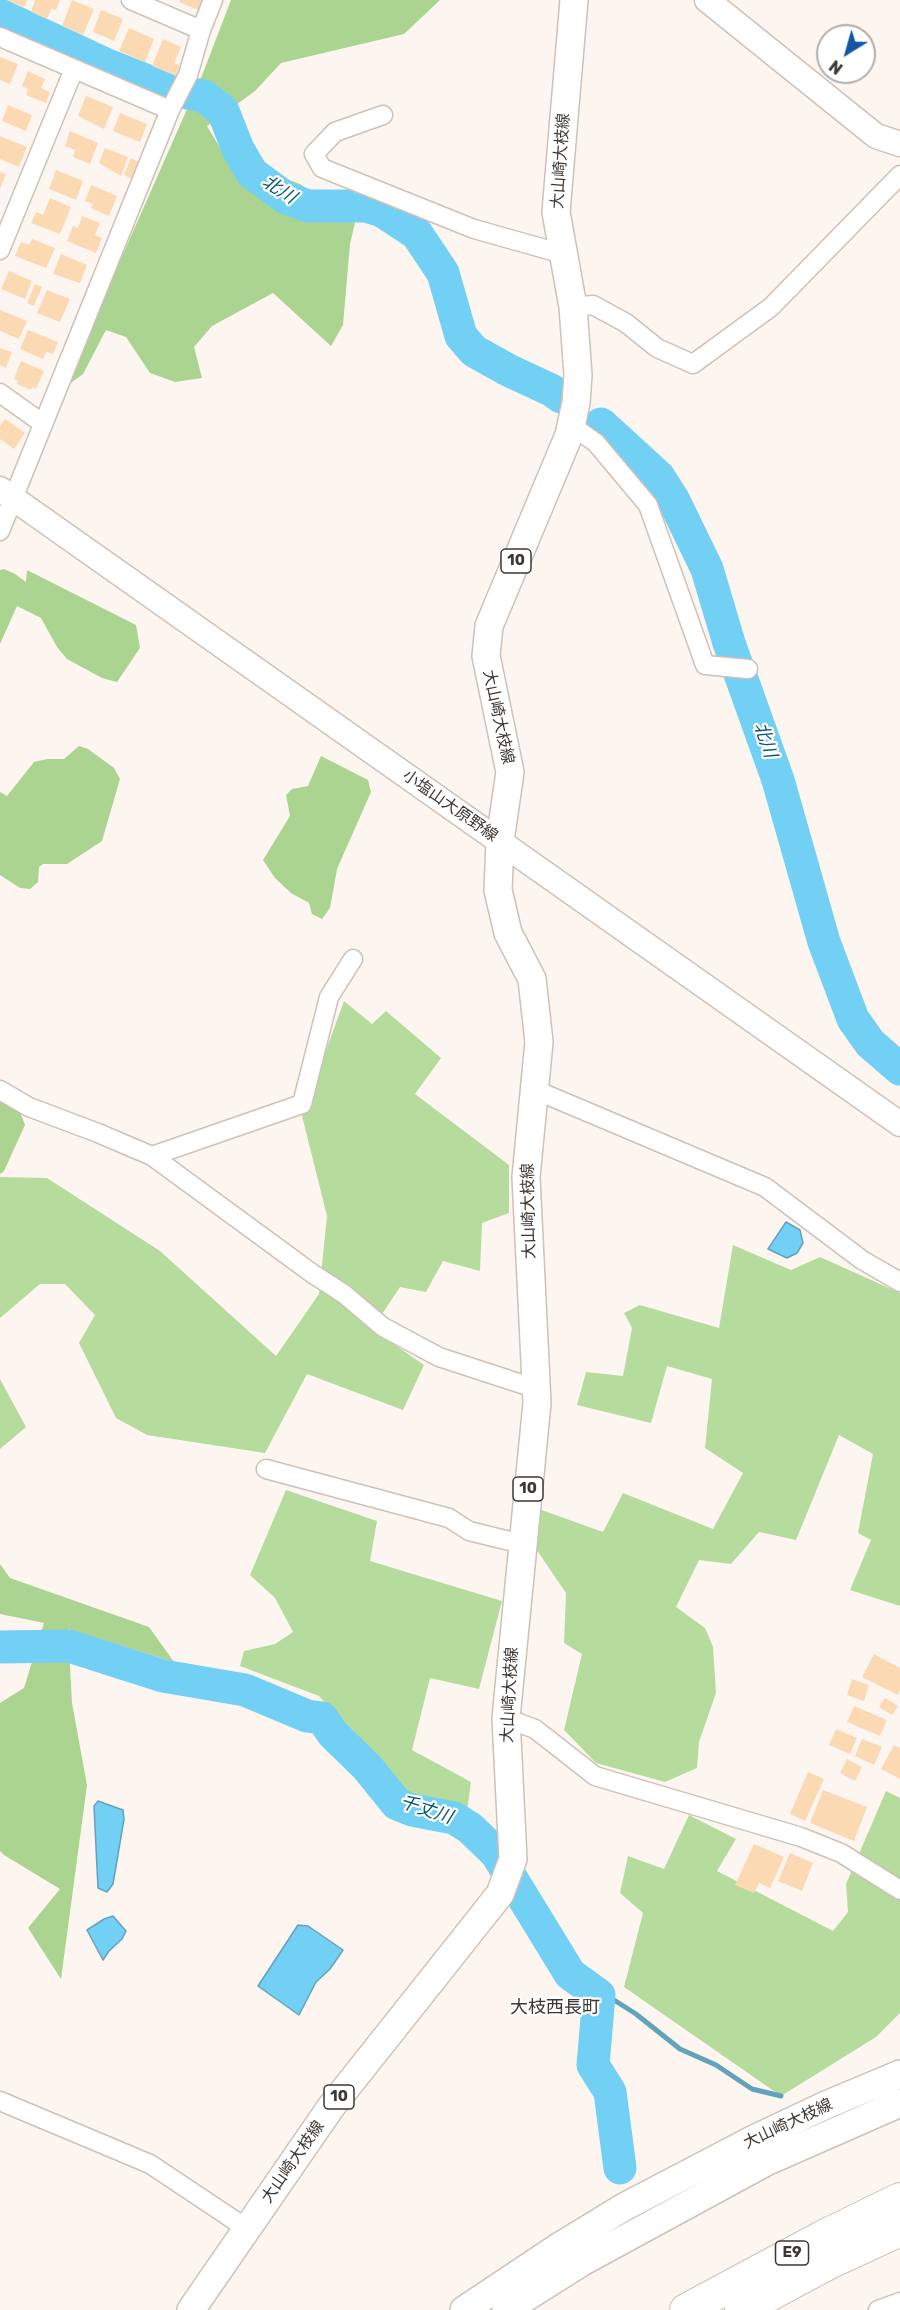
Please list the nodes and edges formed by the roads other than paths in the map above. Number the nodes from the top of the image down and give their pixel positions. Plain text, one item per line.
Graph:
1 (131, 0) edge
2 (213, 0) edge
3 (574, 0) edge
4 (707, 0) edge
5 (201, 30) junction
6 (0, 37) edge
7 (74, 69) junction
8 (170, 110) junction
9 (383, 115) dead end
10 (900, 144) edge
11 (900, 175) edge
12 (0, 250) edge
13 (563, 254) junction
14 (573, 307) junction
15 (0, 393) edge
16 (42, 423) junction
17 (571, 425) junction
18 (7, 493) edge
19 (0, 531) edge
20 (748, 669) dead end
21 (500, 841) junction
22 (353, 959) dead end
23 (533, 1089) junction
24 (0, 1090) edge
25 (900, 1124) edge
26 (152, 1156) junction
27 (900, 1281) edge
28 (537, 1389) junction
29 (266, 1469) dead end
30 (522, 1544) junction
31 (506, 1718) junction
32 (900, 1890) edge
33 (900, 2074) edge
34 (0, 2100) edge
35 (900, 2103) edge
36 (900, 2199) edge
37 (246, 2228) junction
38 (900, 2230) edge
39 (900, 2302) edge
40 (191, 2310) edge
41 (464, 2310) edge
42 (506, 2310) edge
43 (686, 2310) edge
44 (741, 2310) edge
45 (879, 2310) edge

1 - 5 street
2 - 5 street
3 - 13 main road, 大山崎大枝線 / 10
4 - 10 main road
5 - 8 street
6 - 7 street
7 - 8 street
7 - 12 street
8 - 16 street
9 - 13 street
11 - 14 street
13 - 14 main road, 大山崎大枝線 / 10
14 - 17 main road, 大山崎大枝線 / 10
15 - 16 street
16 - 18 street
17 - 20 street
17 - 21 main road, 大山崎大枝線 / 10
18 - 19 street
18 - 21 main road, 小塩山大原野線
21 - 23 main road, 大山崎大枝線 / 10
21 - 25 main road, 小塩山大原野線
22 - 26 street
23 - 27 street
23 - 28 main road, 大山崎大枝線 / 10
24 - 26 street
26 - 28 street
28 - 30 main road, 大山崎大枝線 / 10
29 - 30 street
30 - 31 main road, 大山崎大枝線 / 10
31 - 32 street
31 - 37 main road, 大山崎大枝線 / 10
33 - 41 main road, 大山崎大枝線
34 - 37 street
35 - 42 main road, 大山崎大枝線
36 - 43 highway, E9
37 - 40 main road, 大山崎大枝線 / 10
38 - 44 highway, E9
39 - 45 street

